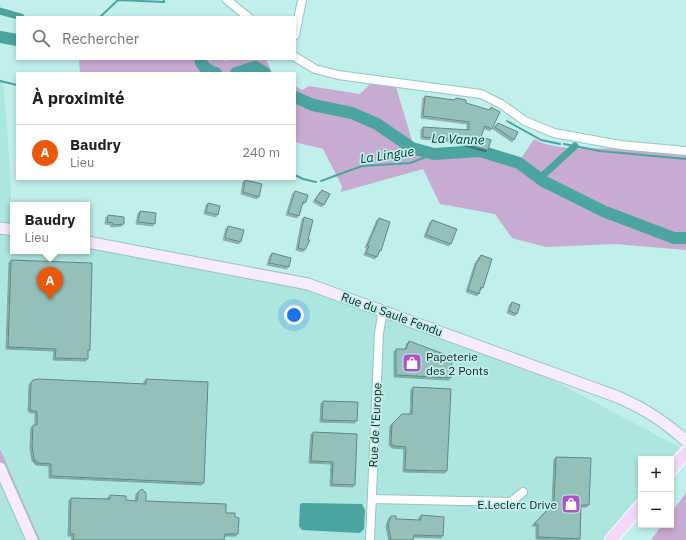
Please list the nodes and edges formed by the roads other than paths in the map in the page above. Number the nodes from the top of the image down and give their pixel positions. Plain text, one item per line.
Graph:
1 (227, 0) edge
2 (302, 0) edge
3 (247, 16) edge
4 (296, 31) edge
5 (296, 58) edge
6 (686, 151) edge
7 (0, 228) edge
8 (10, 230) edge
9 (90, 243) edge
10 (383, 310) junction
11 (683, 438) edge
12 (686, 452) edge
13 (674, 466) edge
14 (0, 468) edge
15 (0, 482) edge
16 (523, 492) dead end
17 (372, 499) junction
18 (638, 508) edge
19 (26, 540) edge
20 (32, 540) edge
21 (370, 540) edge
22 (611, 540) edge

1 - 3 street
2 - 4 street
5 - 6 street
7 - 8 street
9 - 10 street, Rue du Saule Fendu
10 - 11 street, Rue du Saule Fendu
10 - 17 street, Rue de l'Europe
12 - 13 main road
14 - 20 street
15 - 19 street
16 - 17 street
17 - 21 street, Rue de l'Europe
18 - 22 main road

